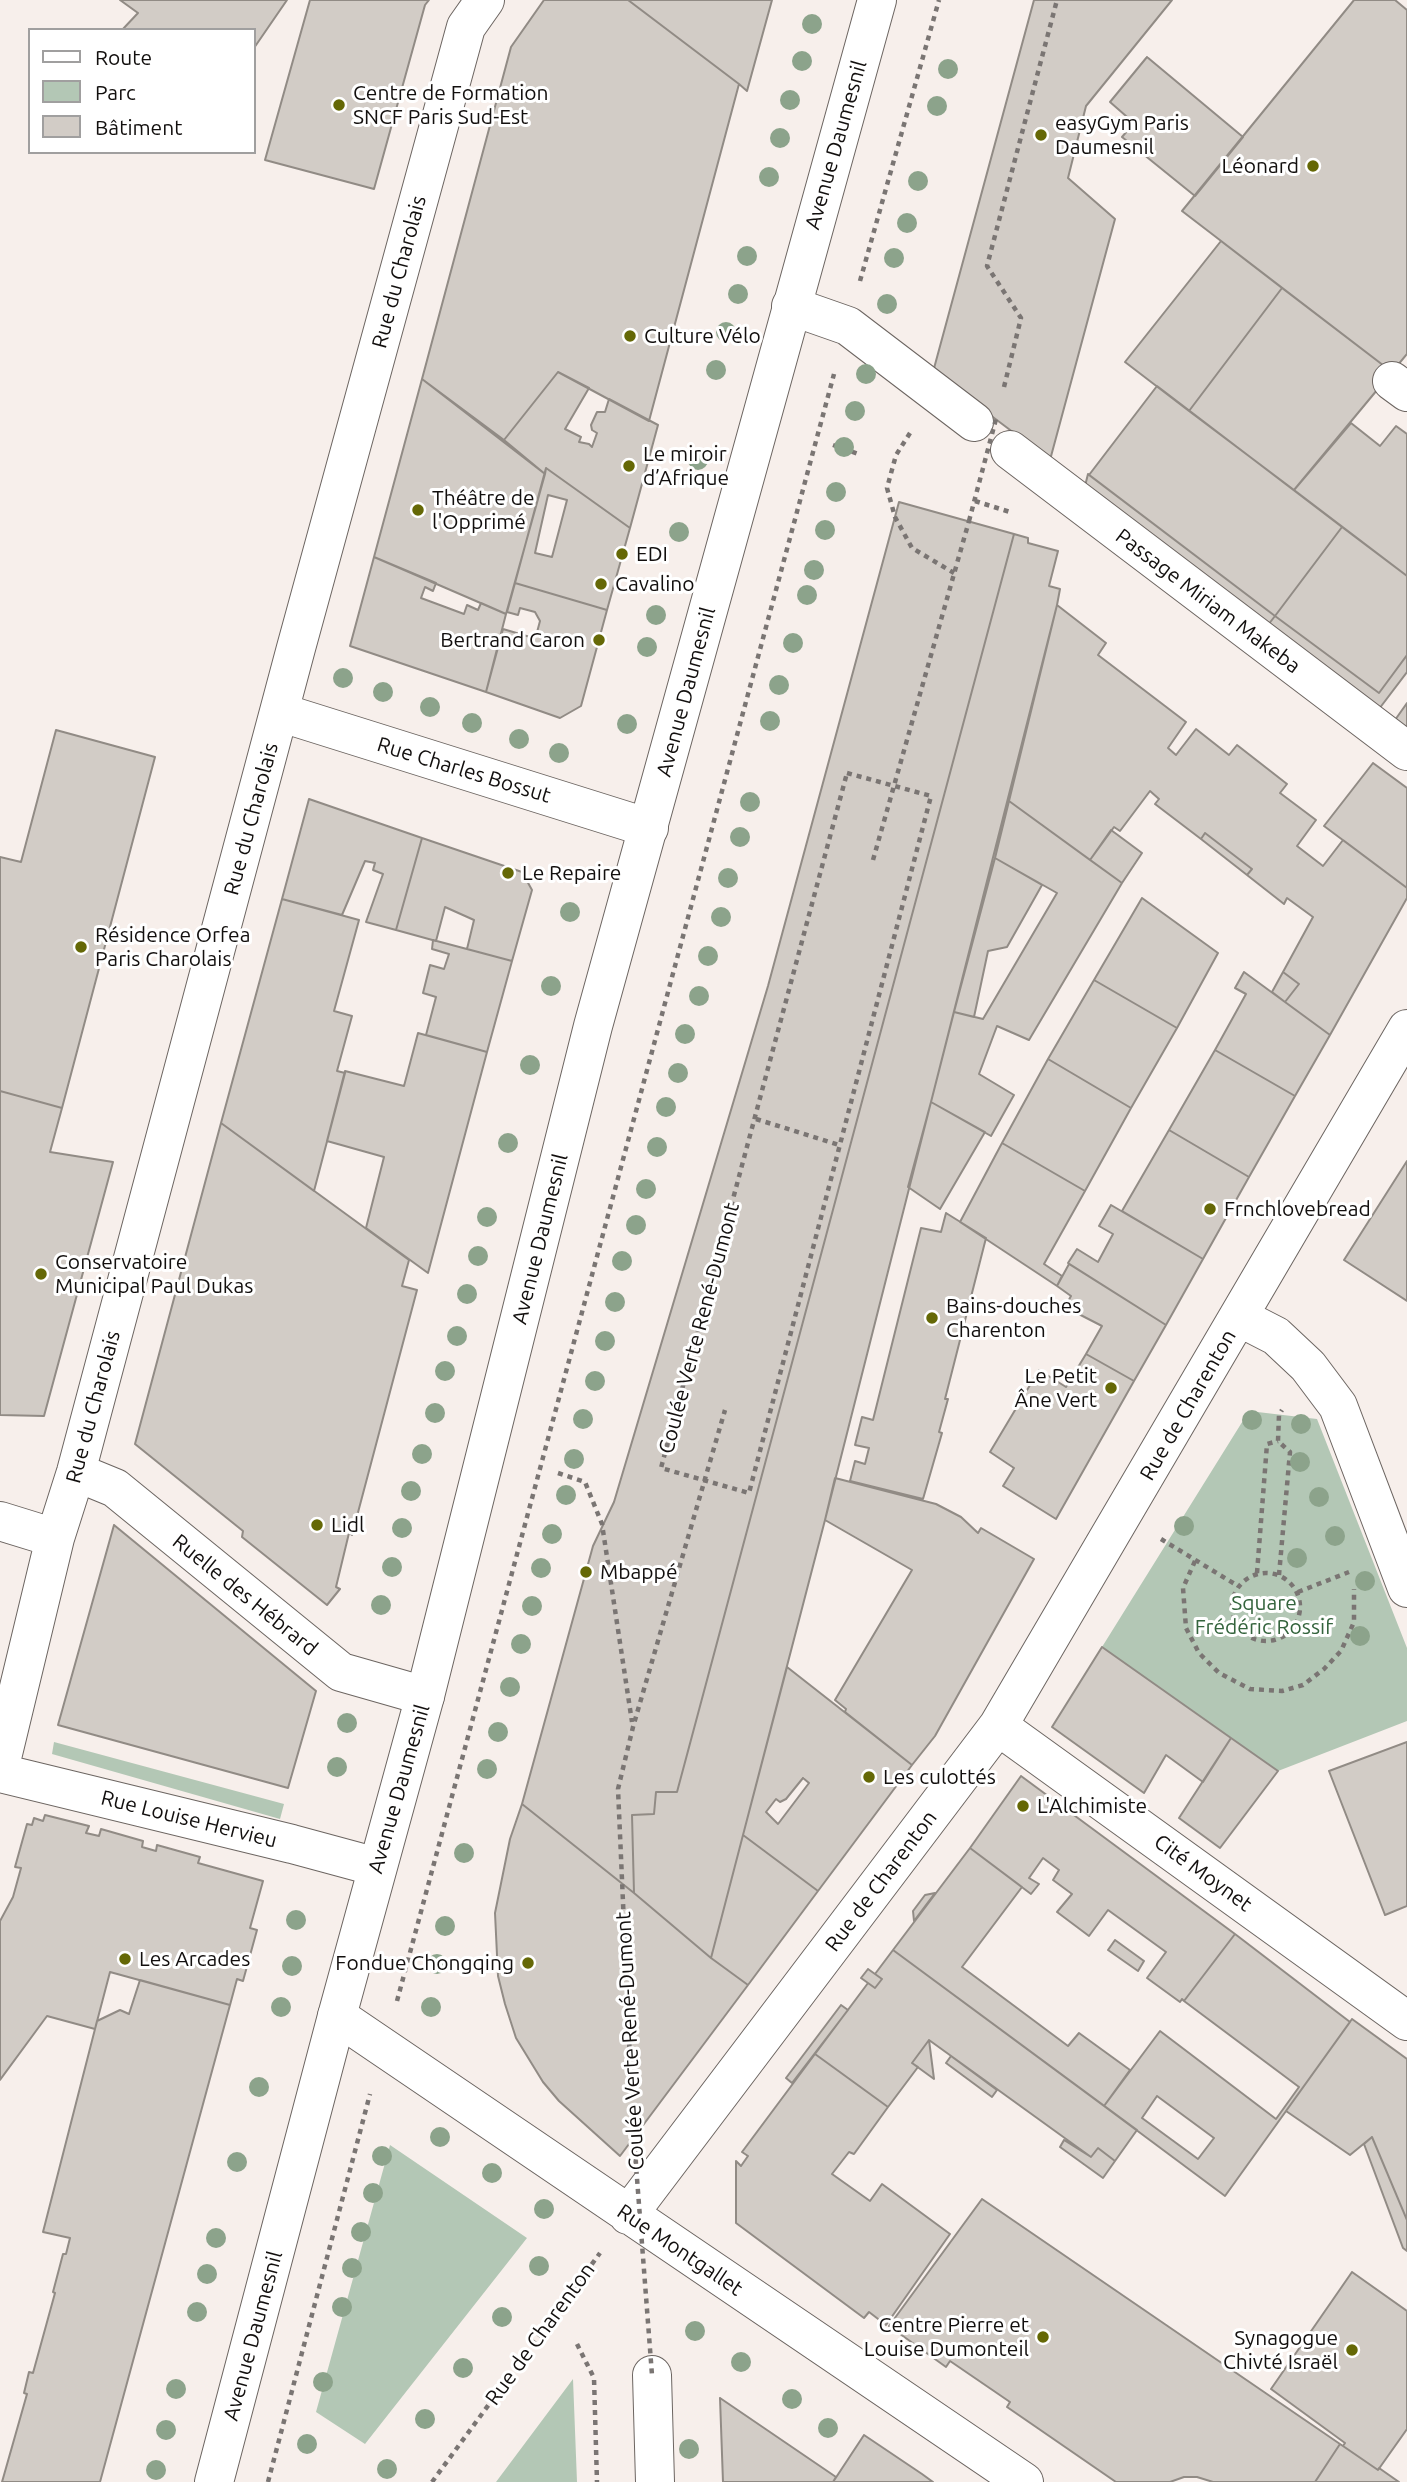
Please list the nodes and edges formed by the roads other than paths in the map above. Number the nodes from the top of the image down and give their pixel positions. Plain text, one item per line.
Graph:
1 (485, 0) edge
2 (877, 0) edge
3 (791, 306) junction
4 (279, 712) junction
5 (1407, 751) edge
6 (649, 828) junction
7 (1407, 1029) edge
8 (1239, 1317) junction
9 (76, 1472) junction
10 (0, 1521) edge
11 (55, 1538) junction
12 (1407, 1588) edge
13 (425, 1696) junction
14 (998, 1726) junction
15 (0, 1766) edge
16 (0, 1773) edge
17 (377, 1867) junction
18 (337, 2016) junction
19 (1407, 2021) edge
20 (628, 2216) junction
21 (652, 2375) road end
22 (214, 2482) edge
23 (655, 2482) edge
24 (1024, 2482) edge

1 - 4 street, Rue du Charolais
2 - 3 street, Avenue Daumesnil
3 - 5 street, Passage Miriam Makeba
3 - 6 street, Avenue Daumesnil
4 - 6 street, Rue Charles Bossut
4 - 9 street, Rue du Charolais
6 - 13 street, Avenue Daumesnil
7 - 8 street, Rue de Charenton
8 - 12 street
8 - 14 street, Rue de Charenton
9 - 11 street, Rue du Charolais
9 - 13 street, Ruelle des Hébrard
10 - 11 street
11 - 15 street, Rue du Charolais
13 - 17 street, Avenue Daumesnil
14 - 19 street, Cité Moynet
14 - 20 street, Rue de Charenton
16 - 17 street, Rue Louise Hervieu
17 - 18 street, Avenue Daumesnil
18 - 20 street, Rue Montgallet
18 - 22 street, Avenue Daumesnil
20 - 24 street, Rue Montgallet
21 - 23 street

